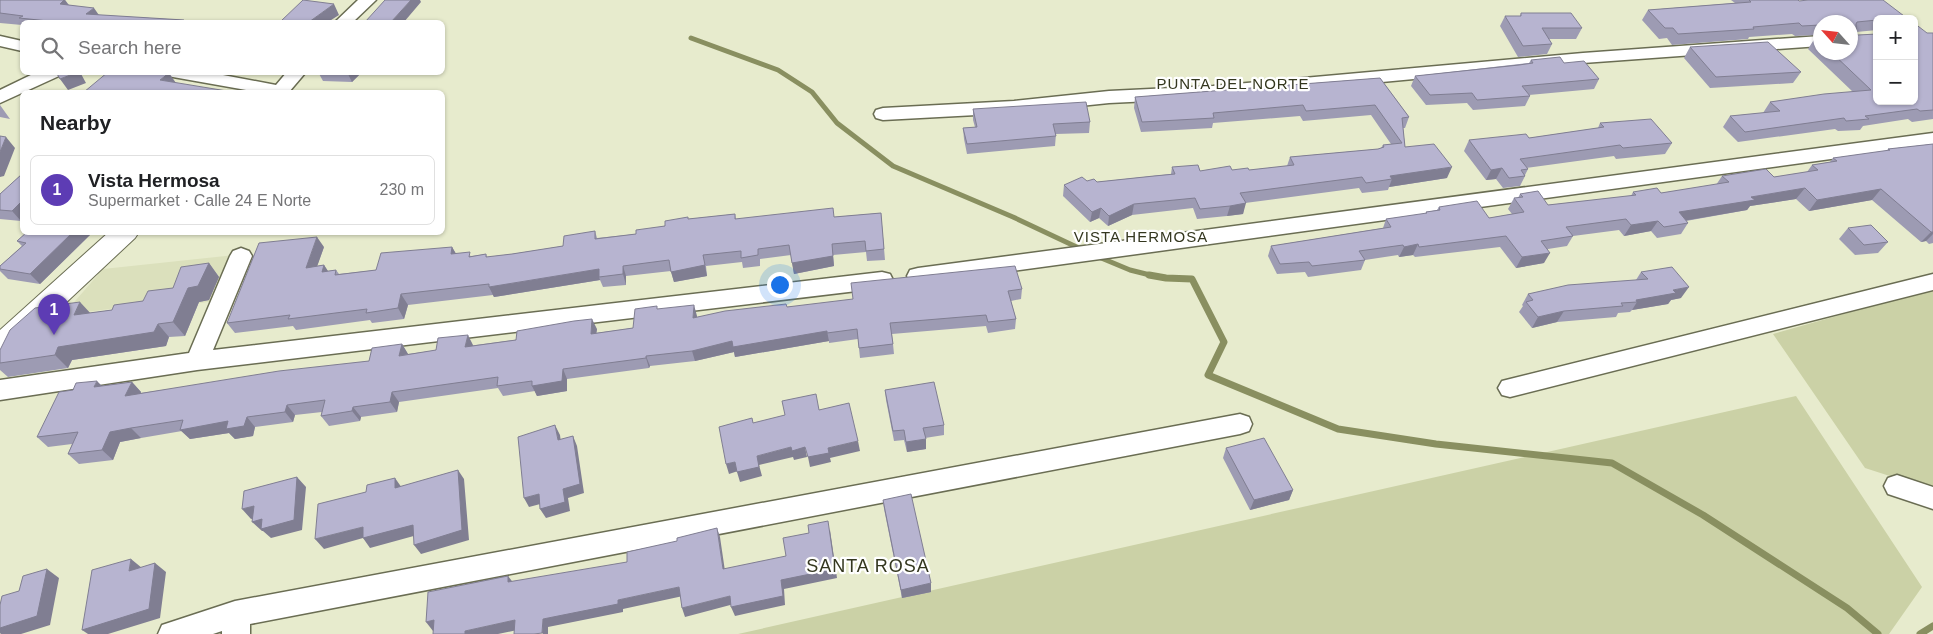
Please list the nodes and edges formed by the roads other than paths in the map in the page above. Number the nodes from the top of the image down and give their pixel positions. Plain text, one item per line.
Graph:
1 (368, 0) edge
2 (345, 20) edge
3 (0, 41) edge
4 (1813, 42) edge
5 (20, 46) edge
6 (47, 75) edge
7 (190, 75) edge
8 (294, 75) edge
9 (268, 90) edge
10 (281, 90) edge
11 (0, 97) edge
12 (883, 114) dead end
13 (1933, 138) edge
14 (123, 235) edge
15 (241, 256) dead end
16 (1933, 282) edge
17 (0, 347) edge
18 (197, 361) junction
19 (1510, 388) dead end
20 (0, 390) edge
21 (1240, 424) dead end
22 (1897, 486) dead end
23 (1933, 498) edge
24 (236, 624) edge
25 (172, 634) edge

1 - 2 street
3 - 5 street
4 - 12 street
6 - 11 street
7 - 9 street
8 - 10 street
13 - 18 street
14 - 17 main road
15 - 18 street
16 - 19 street
18 - 20 street
21 - 24 street
22 - 23 street
24 - 25 street

